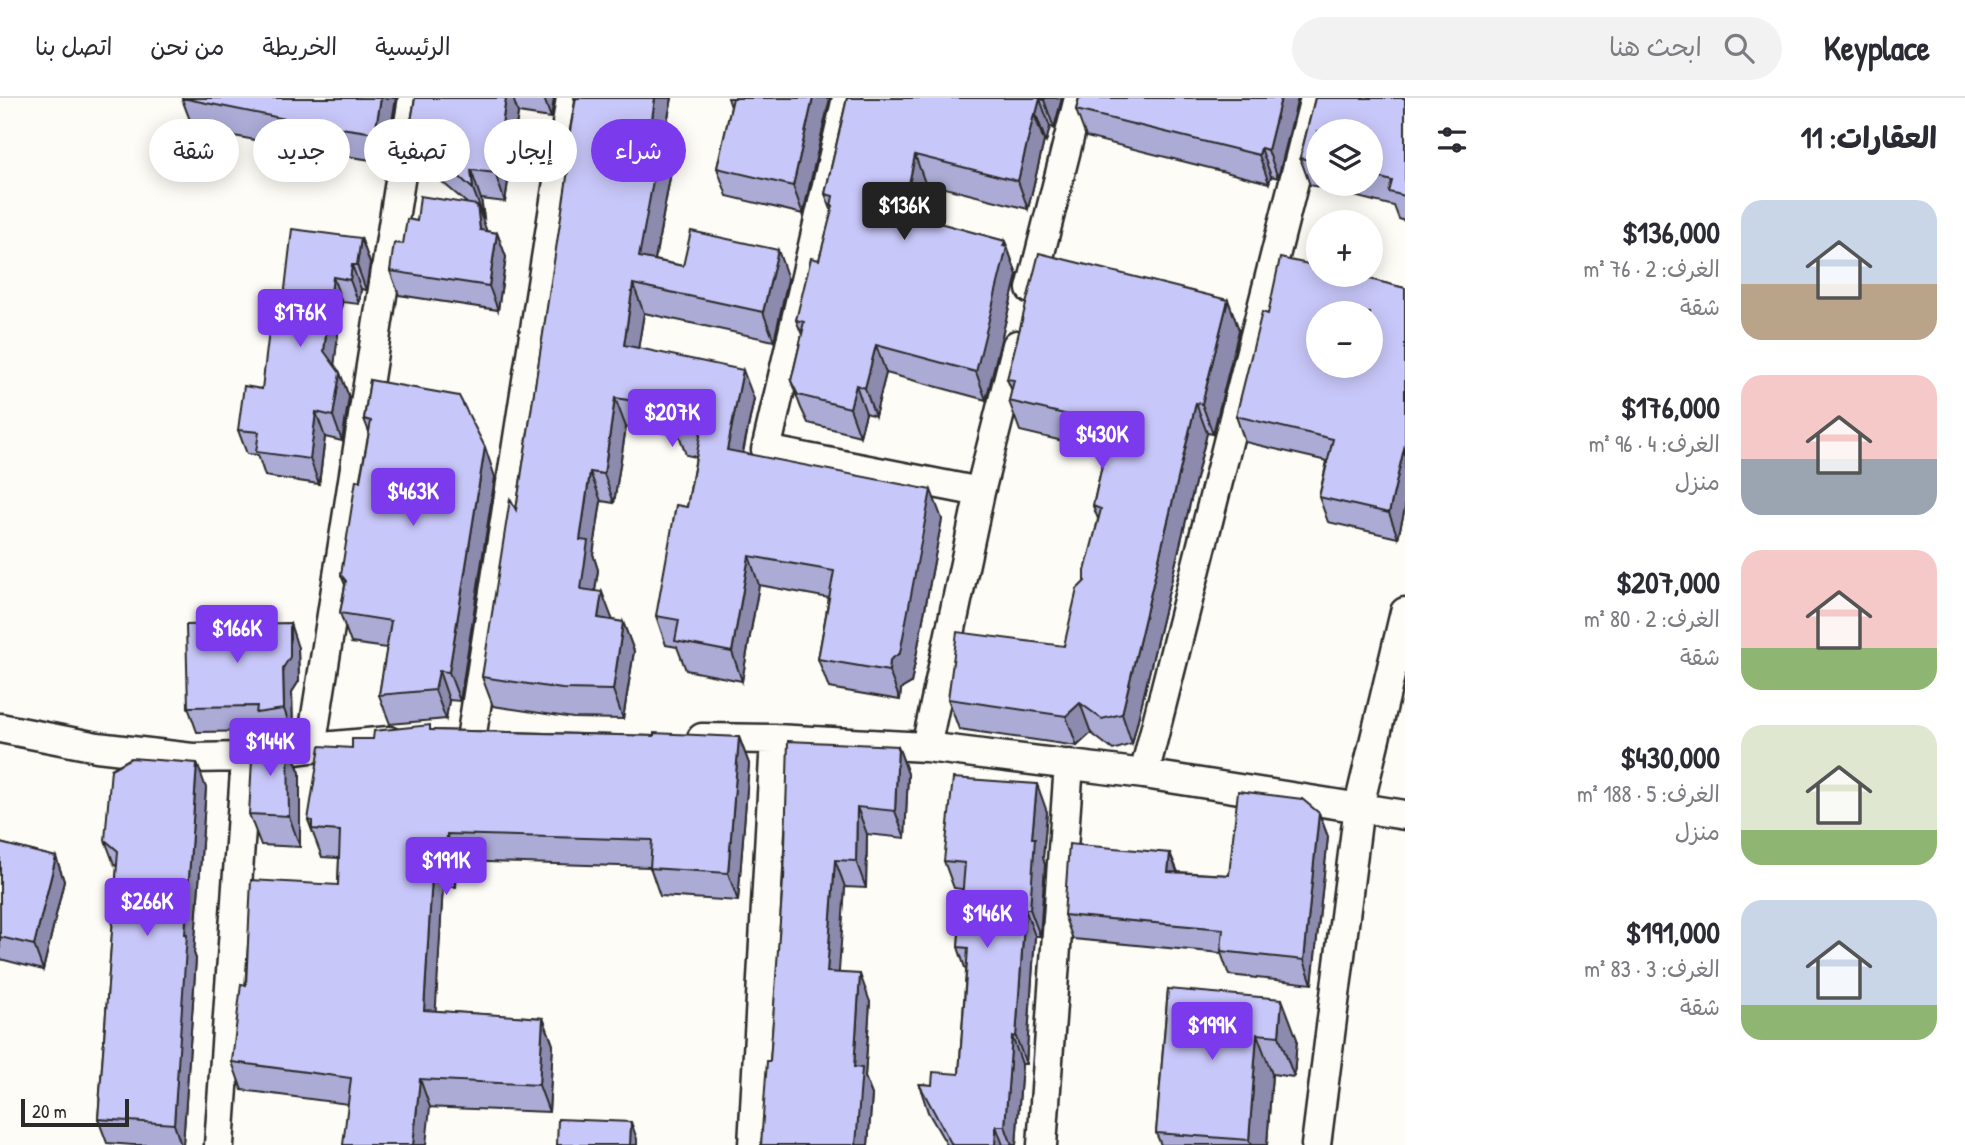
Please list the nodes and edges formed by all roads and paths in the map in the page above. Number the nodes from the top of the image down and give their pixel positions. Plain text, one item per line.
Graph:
1 (413, 98) edge
2 (571, 98) edge
3 (847, 98) edge
4 (1079, 98) edge
5 (1315, 98) edge
6 (980, 492) junction
7 (1405, 612) edge
8 (0, 728) edge
9 (679, 737) edge
10 (775, 739) junction
11 (926, 747) junction
12 (311, 748) junction
13 (246, 757) junction
14 (1069, 764) junction
15 (1144, 774) junction
16 (1359, 806) junction
17 (1405, 815) edge
18 (219, 1145) edge
19 (753, 1145) edge
20 (1042, 1145) edge
21 (1316, 1145) edge

1 - 12 street
2 - 12 street
3 - 6 street
4 - 6 street
5 - 15 street
6 - 11 street
7 - 16 street
8 - 13 street
9 - 10 street
10 - 11 street
10 - 19 street
11 - 14 street
12 - 13 street
13 - 18 street
14 - 15 street
14 - 20 street
15 - 16 street
16 - 17 street
16 - 21 street

